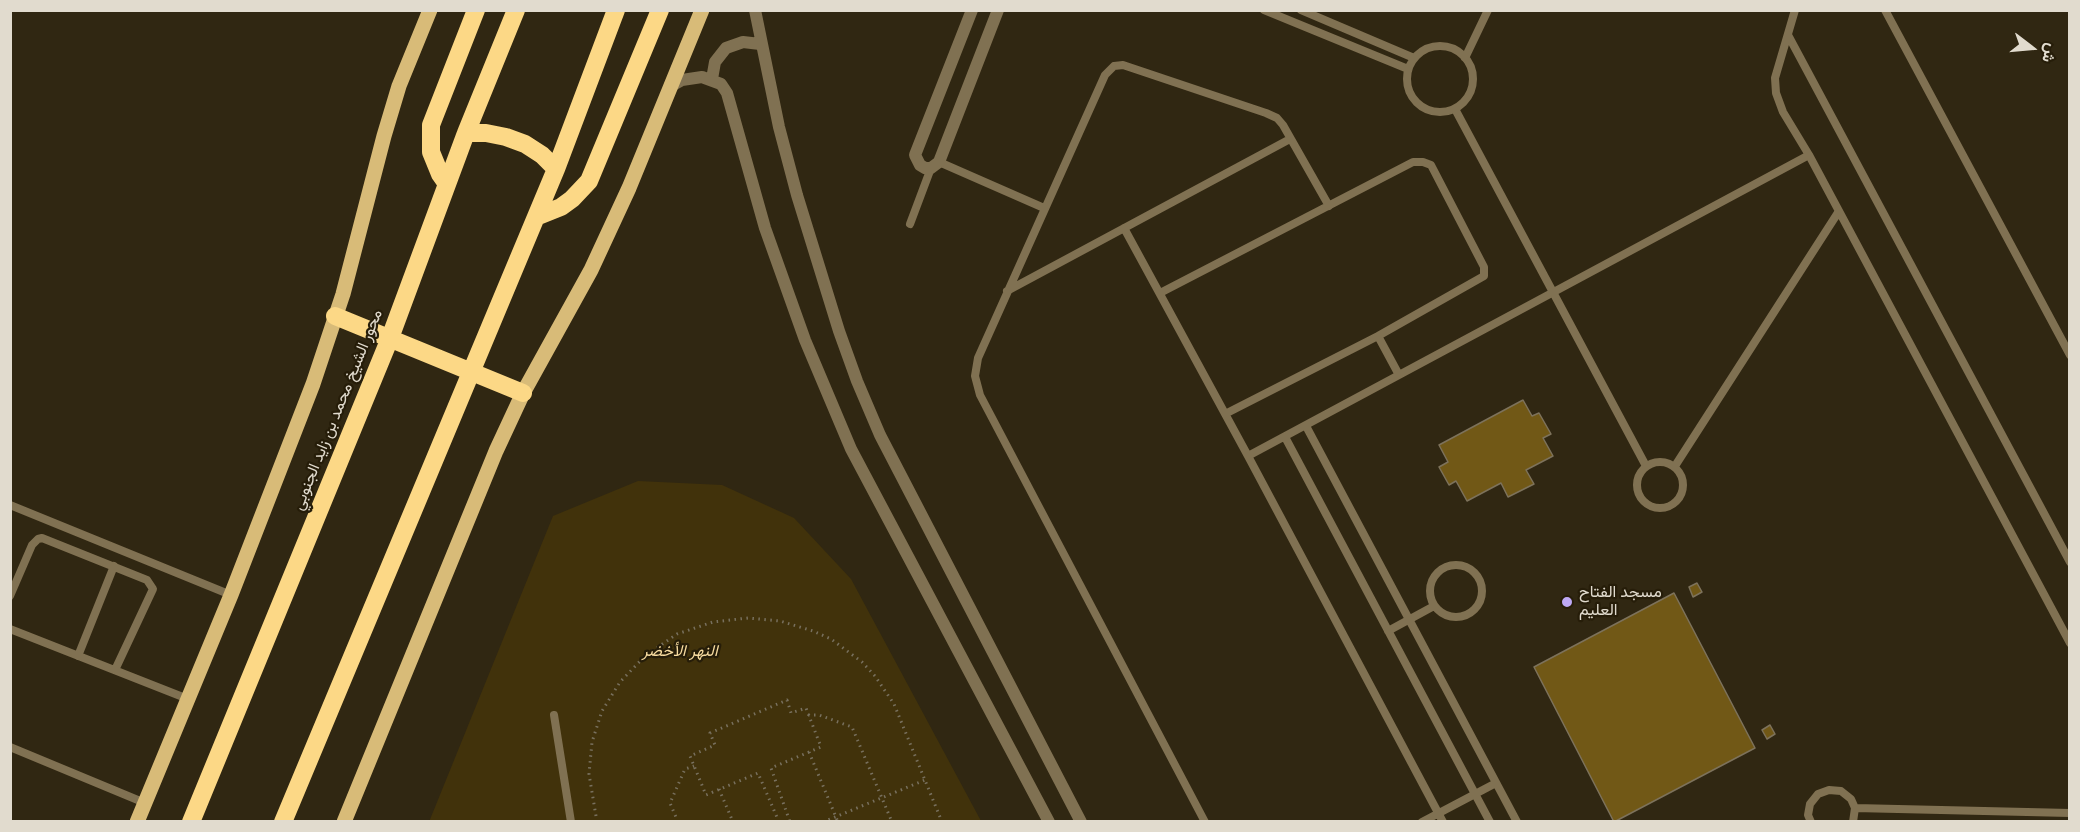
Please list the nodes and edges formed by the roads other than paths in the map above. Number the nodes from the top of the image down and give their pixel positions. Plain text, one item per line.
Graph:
1 (430, 10) edge
2 (476, 10) edge
3 (516, 10) edge
4 (616, 10) edge
5 (660, 10) edge
6 (702, 10) edge
7 (755, 10) edge
8 (972, 10) edge
9 (998, 10) edge
10 (1264, 10) edge
11 (1301, 10) edge
12 (1488, 10) edge
13 (1795, 10) edge
14 (1885, 10) edge
15 (1788, 35) junction
16 (760, 44) junction
17 (1414, 58) junction
18 (1465, 58) junction
19 (1408, 69) junction
20 (712, 79) junction
21 (673, 86) junction
22 (1455, 109) junction
23 (466, 133) junction
24 (1290, 139) junction
25 (1809, 155) junction
26 (935, 165) junction
27 (556, 169) junction
28 (447, 184) junction
29 (1329, 206) junction
30 (1044, 208) junction
31 (1839, 211) junction
32 (536, 217) junction
33 (910, 224) dead end
34 (1124, 228) junction
35 (1007, 291) junction
36 (1554, 292) junction
37 (1160, 293) junction
38 (335, 316) junction
39 (1377, 336) junction
40 (390, 338) junction
41 (2070, 355) edge
42 (472, 374) junction
43 (1399, 375) junction
44 (523, 393) junction
45 (1226, 414) junction
46 (1306, 426) junction
47 (1285, 437) junction
48 (1248, 456) junction
49 (1646, 466) junction
50 (1675, 466) junction
51 (10, 505) edge
52 (2070, 562) edge
53 (114, 566) junction
54 (231, 595) junction
55 (10, 596) edge
56 (1434, 606) junction
57 (1409, 620) junction
58 (10, 629) edge
59 (1388, 631) junction
60 (2070, 643) edge
61 (78, 656) junction
62 (115, 670) junction
63 (188, 699) junction
64 (554, 715) dead end
65 (10, 747) edge
66 (1496, 783) junction
67 (1475, 794) junction
68 (145, 802) junction
69 (1855, 808) junction
70 (2070, 813) edge
71 (1440, 817) edge
72 (137, 822) edge
73 (190, 822) edge
74 (283, 822) edge
75 (344, 822) edge
76 (571, 822) edge
77 (1049, 822) edge
78 (1081, 822) edge
79 (1204, 822) edge
80 (1422, 822) edge
81 (1490, 822) edge
82 (1518, 822) edge
83 (1811, 822) edge
84 (1853, 822) edge

1 - 38 main road
2 - 28 highway
3 - 23 highway, محور الشيخ محمد بن زايد الجنوبي
4 - 27 highway
5 - 32 highway
6 - 21 main road
7 - 16 street
8 - 26 street
9 - 26 street
10 - 19 lane
11 - 17 lane
12 - 18 lane
13 - 15 lane
14 - 41 lane
15 - 25 lane
15 - 52 lane
16 - 20 street
16 - 78 street
17 - 18 lane
17 - 19 lane
18 - 22 lane
19 - 22 lane
20 - 21 street
20 - 77 street
21 - 44 main road
22 - 36 lane
23 - 27 highway
23 - 28 highway, محور الشيخ محمد بن زايد الجنوبي
24 - 29 lane
24 - 30 lane
24 - 34 lane
25 - 31 lane
25 - 36 lane
26 - 30 lane
26 - 33 lane
27 - 32 highway
28 - 40 highway, محور الشيخ محمد بن زايد الجنوبي
29 - 37 lane
29 - 39 lane
30 - 35 lane
31 - 50 lane
31 - 60 lane
32 - 42 highway
34 - 35 lane
34 - 37 lane
35 - 79 lane
36 - 43 lane
36 - 49 lane
37 - 45 lane
38 - 40 highway
38 - 54 main road
39 - 43 lane
39 - 45 lane
40 - 42 highway
40 - 73 highway, محور الشيخ محمد بن زايد الجنوبي
42 - 44 highway
42 - 74 highway
43 - 46 lane
44 - 75 main road
45 - 48 lane
46 - 47 lane
46 - 57 lane
47 - 48 lane
47 - 59 lane
48 - 71 lane
49 - 50 lane
49 - 50 lane
51 - 54 lane
53 - 55 lane
53 - 61 lane
53 - 62 lane
54 - 63 main road
56 - 56 lane
56 - 57 lane
57 - 59 lane
57 - 66 lane
58 - 61 lane
59 - 67 lane
61 - 62 lane
62 - 63 lane
63 - 68 main road
64 - 76 lane
65 - 68 lane
66 - 67 lane
66 - 82 lane
67 - 71 lane
67 - 81 lane
68 - 72 main road
69 - 70 lane
69 - 83 lane
69 - 84 lane
71 - 80 lane

